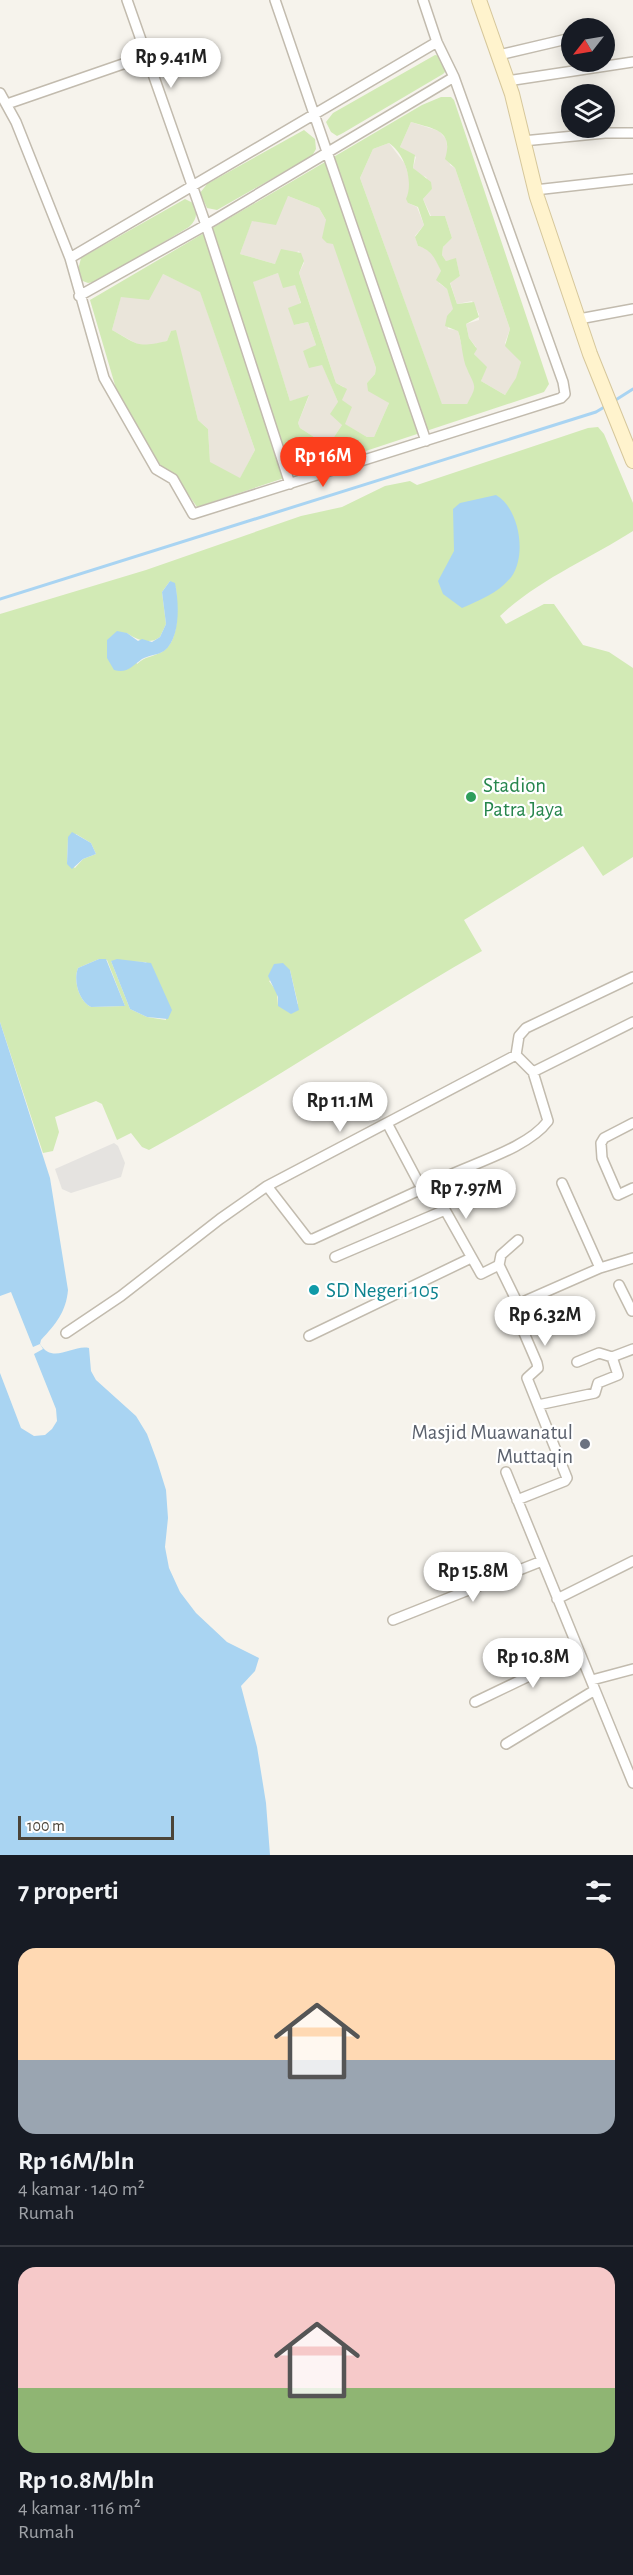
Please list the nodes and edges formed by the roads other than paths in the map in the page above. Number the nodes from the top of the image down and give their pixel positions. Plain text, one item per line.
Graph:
1 (127, 0) edge
2 (274, 0) edge
3 (423, 0) edge
4 (479, 0) edge
5 (561, 40) edge
6 (437, 42) junction
7 (499, 55) junction
8 (146, 56) junction
9 (633, 62) edge
10 (454, 77) junction
11 (507, 81) junction
12 (0, 93) edge
13 (7, 104) junction
14 (312, 115) junction
15 (633, 133) edge
16 (523, 141) junction
17 (327, 153) junction
18 (633, 179) edge
19 (193, 186) junction
20 (535, 190) junction
21 (206, 225) junction
22 (70, 258) junction
23 (79, 296) junction
24 (633, 309) edge
25 (579, 320) junction
26 (426, 441) junction
27 (633, 460) edge
28 (290, 484) junction
29 (633, 976) edge
30 (633, 1022) edge
31 (516, 1055) junction
32 (533, 1072) junction
33 (387, 1123) junction
34 (633, 1123) edge
35 (562, 1183) dead end
36 (267, 1186) junction
37 (427, 1187) junction
38 (633, 1188) edge
39 (445, 1210) junction
40 (518, 1240) dead end
41 (335, 1257) dead end
42 (471, 1258) junction
43 (633, 1258) edge
44 (499, 1265) junction
45 (600, 1268) junction
46 (619, 1285) dead end
47 (518, 1304) junction
48 (633, 1311) edge
49 (66, 1333) dead end
50 (309, 1336) dead end
51 (633, 1349) edge
52 (612, 1357) junction
53 (577, 1362) dead end
54 (538, 1405) junction
55 (506, 1472) dead end
56 (517, 1500) junction
57 (542, 1561) junction
58 (633, 1561) edge
59 (557, 1599) junction
60 (393, 1620) dead end
61 (579, 1652) junction
62 (633, 1669) edge
63 (592, 1680) junction
64 (595, 1690) junction
65 (475, 1702) dead end
66 (506, 1744) dead end
67 (633, 1783) edge

1 - 8 street
2 - 14 street
3 - 6 street
4 - 7 main road
5 - 7 street
6 - 10 street
6 - 14 street
7 - 11 main road
8 - 13 street
8 - 19 street
9 - 11 street
10 - 17 street
10 - 26 street
11 - 16 main road
12 - 13 street
13 - 22 street
14 - 17 street
14 - 19 street
15 - 16 street
16 - 20 main road
17 - 21 street
17 - 26 street
18 - 20 street
19 - 21 street
19 - 22 street
20 - 25 main road
21 - 23 street
21 - 28 street
22 - 23 street
23 - 28 street
24 - 25 street
25 - 27 main road
26 - 28 street
29 - 31 street
30 - 32 street
31 - 32 street
31 - 33 street
32 - 37 street
33 - 36 street
33 - 37 street
34 - 38 street
35 - 45 street
36 - 37 street
36 - 49 street
37 - 39 street
39 - 41 street
39 - 42 street
40 - 44 street
42 - 44 street
42 - 50 street
43 - 45 street
44 - 47 street
45 - 47 street
46 - 48 street
47 - 54 street
51 - 52 street
52 - 53 street
52 - 54 street
54 - 56 street
55 - 56 street
56 - 57 street
57 - 59 street
57 - 60 street
58 - 59 street
59 - 61 street
61 - 63 street
61 - 65 street
62 - 63 street
63 - 64 street
64 - 66 street
64 - 67 street

